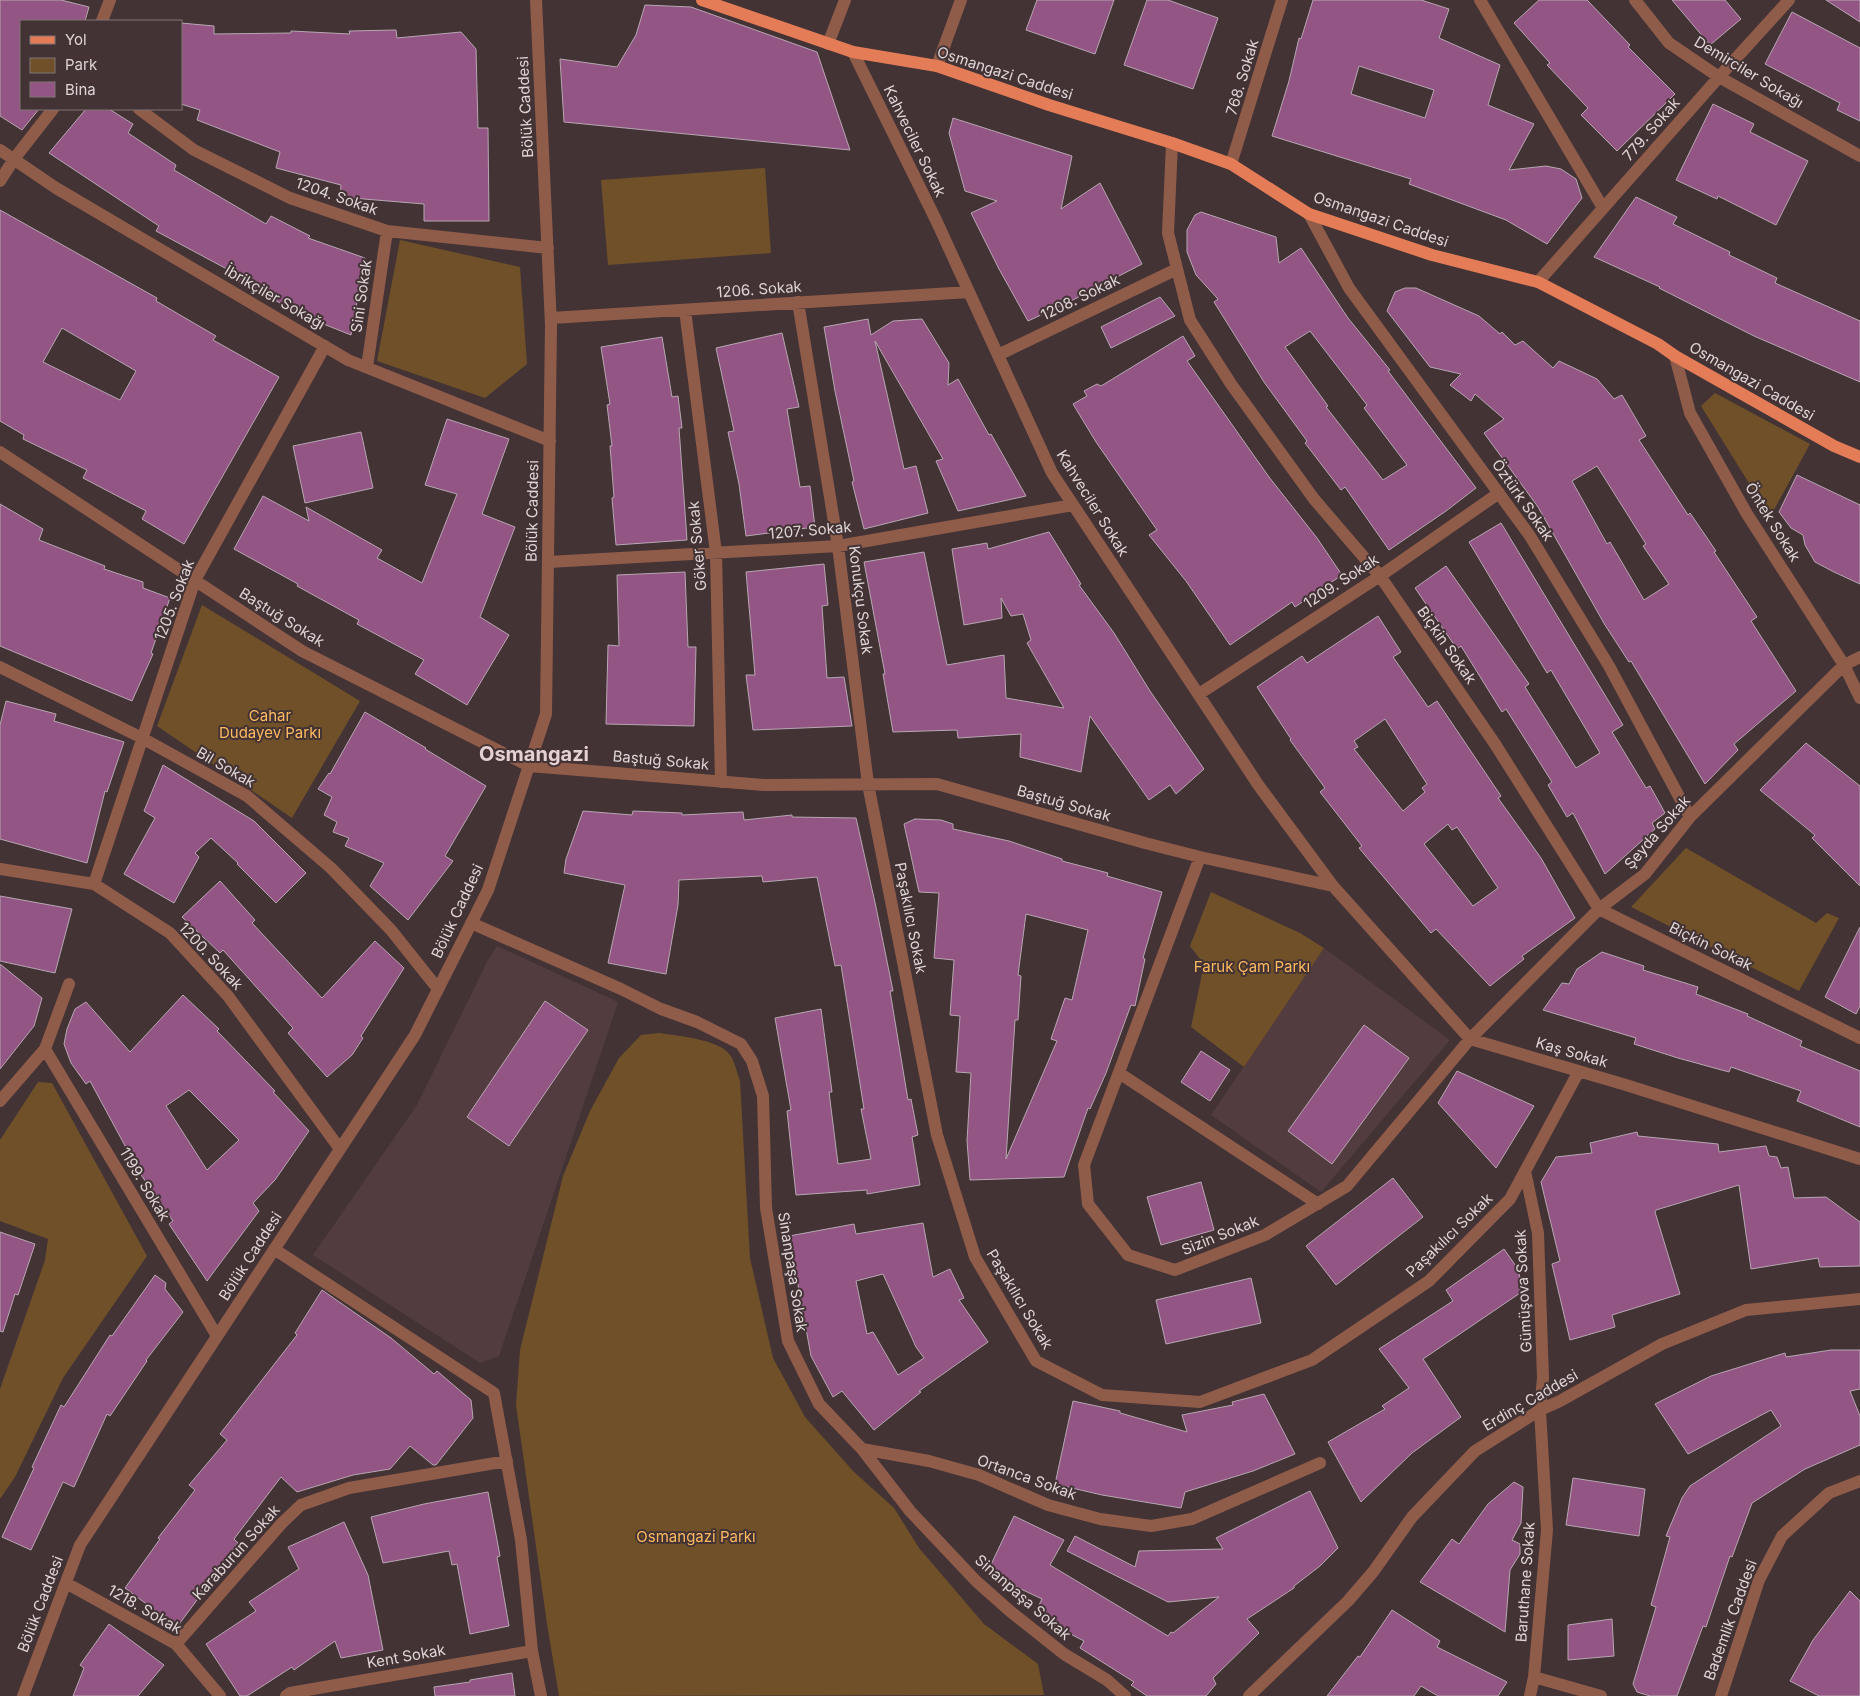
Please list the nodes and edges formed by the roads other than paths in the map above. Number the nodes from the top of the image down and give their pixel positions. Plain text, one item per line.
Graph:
1 (110, 0) edge
2 (536, 0) edge
3 (702, 0) edge
4 (845, 0) edge
5 (961, 0) edge
6 (1282, 0) edge
7 (1480, 0) edge
8 (1635, 0) edge
9 (1789, 0) edge
10 (102, 20) edge
11 (828, 44) junction
12 (853, 52) junction
13 (937, 66) junction
14 (1719, 77) junction
15 (52, 110) edge
16 (140, 110) edge
17 (1172, 143) junction
18 (0, 150) edge
19 (1860, 156) edge
20 (14, 159) junction
21 (1232, 164) junction
22 (0, 180) edge
23 (1603, 208) junction
24 (1309, 214) junction
25 (387, 230) junction
26 (548, 248) junction
27 (1177, 269) junction
28 (1538, 282) junction
29 (969, 292) junction
30 (798, 302) junction
31 (684, 310) junction
32 (550, 318) junction
33 (325, 346) junction
34 (998, 355) junction
35 (1675, 356) junction
36 (367, 367) junction
37 (550, 441) junction
38 (0, 452) edge
39 (1860, 457) edge
40 (1499, 493) junction
41 (1073, 505) junction
42 (838, 546) junction
43 (716, 553) junction
44 (548, 562) junction
45 (1380, 576) junction
46 (195, 580) junction
47 (1860, 657) edge
48 (1844, 665) junction
49 (0, 667) edge
50 (1198, 694) junction
51 (1860, 698) edge
52 (142, 738) junction
53 (529, 766) junction
54 (721, 782) junction
55 (868, 784) junction
56 (1690, 817) junction
57 (1200, 857) junction
58 (0, 868) edge
59 (94, 884) junction
60 (1333, 886) junction
61 (1599, 909) junction
62 (471, 924) junction
63 (69, 984) dead end
64 (438, 990) junction
65 (1860, 1038) edge
66 (1470, 1039) junction
67 (45, 1050) junction
68 (1579, 1071) junction
69 (1119, 1073) junction
70 (0, 1101) edge
71 (340, 1149) junction
72 (1860, 1159) edge
73 (1525, 1171) junction
74 (1318, 1204) junction
75 (274, 1249) junction
76 (1860, 1299) edge
77 (217, 1336) junction
78 (1540, 1410) junction
79 (862, 1450) junction
80 (507, 1461) junction
81 (1320, 1463) dead end
82 (1860, 1480) edge
83 (66, 1583) junction
84 (176, 1644) junction
85 (532, 1651) junction
86 (1534, 1677) junction
87 (23, 1696) edge
88 (220, 1696) edge
89 (286, 1696) edge
90 (541, 1696) edge
91 (1125, 1696) edge
92 (1249, 1696) edge
93 (1530, 1696) edge
94 (1600, 1696) edge
95 (1720, 1696) edge

1 - 10 street
2 - 26 street, Bölük Caddesi
3 - 11 main road, Osmangazi Caddesi
4 - 11 street
5 - 13 street
6 - 21 street, 768. Sokak
7 - 23 street
8 - 14 street, Demirciler Sokağı
9 - 14 street, 779. Sokak
11 - 12 main road, Osmangazi Caddesi
12 - 13 main road, Osmangazi Caddesi
12 - 29 street, Kahveciler Sokak
13 - 17 main road, Osmangazi Caddesi
14 - 19 street, Demirciler Sokağı
14 - 23 street, 779. Sokak
15 - 20 street
16 - 25 street, 1204. Sokak
17 - 21 main road, Osmangazi Caddesi
17 - 27 street, Biçkin Sokak
18 - 20 street, İbrikçiler Sokağı
20 - 22 street
20 - 33 street, İbrikçiler Sokağı
21 - 24 main road, Osmangazi Caddesi
23 - 28 street, 779. Sokak
24 - 28 main road, Osmangazi Caddesi
24 - 40 street, Öztürk Sokak
25 - 26 street, 1204. Sokak
25 - 36 street, Sini Sokak
26 - 32 street, Bölük Caddesi
27 - 34 street, 1208. Sokak
27 - 45 street, Biçkin Sokak
28 - 35 main road, Osmangazi Caddesi
29 - 30 street, 1206. Sokak
29 - 34 street, Kahveciler Sokak
30 - 31 street, 1206. Sokak
30 - 42 street, Konukçu Sokak
31 - 32 street, 1206. Sokak
31 - 43 street, Göker Sokak
32 - 37 street, Bölük Caddesi
33 - 36 street, İbrikçiler Sokağı
33 - 46 street, 1205. Sokak
34 - 41 street, Kahveciler Sokak
35 - 39 main road, Osmangazi Caddesi
35 - 48 street, Öntek Sokak
36 - 37 street, İbrikçiler Sokağı
37 - 44 street, Bölük Caddesi
38 - 46 street, Baştuğ Sokak
40 - 45 street, 1209. Sokak
40 - 56 street, Öztürk Sokak
41 - 42 street, 1207. Sokak
41 - 50 street, Kahveciler Sokak
42 - 43 street, 1207. Sokak
42 - 55 street, Konukçu Sokak
43 - 44 street, 1207. Sokak
43 - 54 street, Göker Sokak
44 - 53 street, Bölük Caddesi
45 - 50 street, 1209. Sokak
45 - 61 street, Biçkin Sokak
46 - 52 street, 1205. Sokak
46 - 53 street, Baştuğ Sokak
47 - 48 street, Şeyda Sokak
48 - 51 street, Öntek Sokak
48 - 56 street, Şeyda Sokak
49 - 52 street, Bil Sokak
50 - 60 street, Kahveciler Sokak
52 - 59 street, 1205. Sokak
52 - 64 street, Bil Sokak
53 - 54 street, Baştuğ Sokak
53 - 62 street, Bölük Caddesi
54 - 55 street, Baştuğ Sokak
55 - 57 street, Baştuğ Sokak
55 - 73 street, Paşakılıcı Sokak
56 - 61 street, Şeyda Sokak
57 - 60 street, Baştuğ Sokak
57 - 69 street, Sizin Sokak
58 - 59 street, 1200. Sokak
59 - 71 street, 1200. Sokak
60 - 66 street
61 - 65 street, Biçkin Sokak
61 - 66 street, Şeyda Sokak
62 - 64 street, Bölük Caddesi
62 - 79 street, Sinanpaşa Sokak
63 - 67 street
64 - 71 street, Bölük Caddesi
66 - 68 street, Kaş Sokak
66 - 74 street, Sizin Sokak
67 - 70 street
67 - 77 street, 1199. Sokak
68 - 72 street, Kaş Sokak
68 - 73 street, Paşakılıcı Sokak
69 - 74 street
69 - 74 street, Sizin Sokak
71 - 75 street, Bölük Caddesi
73 - 78 street, Gümüşova Sokak
75 - 77 street, Bölük Caddesi
75 - 80 street
76 - 78 street, Erdinç Caddesi
77 - 83 street, Bölük Caddesi
78 - 86 street, Baruthane Sokak
78 - 92 street, Erdinç Caddesi
79 - 81 street, Ortanca Sokak
79 - 91 street, Sinanpaşa Sokak
80 - 84 street, Karaburun Sokak
80 - 85 street
82 - 95 street, Bademlik Caddesi
83 - 84 street, 1218. Sokak
83 - 87 street, Bölük Caddesi
84 - 88 street, 1218. Sokak
85 - 89 street, Kent Sokak
85 - 90 street
86 - 93 street, Baruthane Sokak
86 - 94 street

